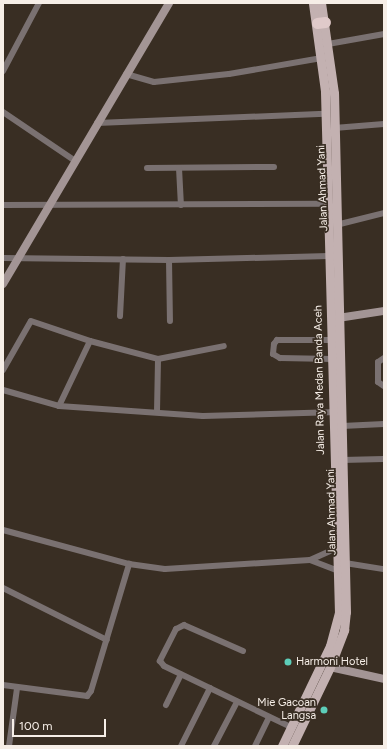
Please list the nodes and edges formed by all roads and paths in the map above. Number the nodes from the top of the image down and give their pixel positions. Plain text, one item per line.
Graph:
1 (39, 3) edge
2 (169, 3) edge
3 (313, 3) edge
4 (321, 3) edge
5 (321, 22) junction
6 (384, 34) edge
7 (328, 44) junction
8 (322, 58) junction
9 (3, 71) edge
10 (126, 74) junction
11 (3, 112) edge
12 (326, 114) junction
13 (97, 122) junction
14 (384, 124) edge
15 (334, 128) junction
16 (74, 160) junction
17 (274, 167) dead end
18 (147, 168) dead end
19 (179, 168) junction
20 (327, 204) junction
21 (3, 205) edge
22 (48, 205) junction
23 (181, 205) junction
24 (384, 213) edge
25 (336, 225) junction
26 (329, 256) junction
27 (3, 258) edge
28 (123, 259) junction
29 (17, 260) junction
30 (170, 260) junction
31 (3, 284) edge
32 (384, 311) edge
33 (120, 316) dead end
34 (338, 318) junction
35 (170, 320) dead end
36 (331, 340) junction
37 (90, 341) junction
38 (224, 346) dead end
39 (384, 358) edge
40 (158, 359) junction
41 (332, 359) junction
42 (3, 370) edge
43 (384, 386) edge
44 (3, 390) edge
45 (59, 406) junction
46 (157, 412) junction
47 (338, 412) junction
48 (384, 424) edge
49 (342, 426) junction
50 (384, 459) edge
51 (342, 460) junction
52 (3, 530) edge
53 (337, 548) junction
54 (310, 560) junction
55 (345, 563) junction
56 (129, 564) junction
57 (384, 570) edge
58 (338, 571) junction
59 (3, 588) edge
60 (107, 640) junction
61 (243, 651) dead end
62 (330, 667) junction
63 (181, 674) junction
64 (384, 679) edge
65 (3, 685) edge
66 (17, 688) junction
67 (210, 688) junction
68 (237, 702) junction
69 (166, 705) dead end
70 (269, 717) junction
71 (291, 727) junction
72 (9, 746) edge
73 (181, 746) edge
74 (214, 746) edge
75 (254, 746) edge
76 (282, 746) edge
77 (292, 746) edge

1 - 9 street
2 - 10 main road
3 - 5 main road, Jalan Raya Medan Banda Aceh
4 - 5 main road, Jalan Ahmad Yani
5 - 7 main road, Jalan Ahmad Yani
5 - 8 main road, Jalan Raya Medan Banda Aceh
6 - 7 street
7 - 15 main road, Jalan Ahmad Yani
8 - 10 street
8 - 12 main road, Jalan Raya Medan Banda Aceh
10 - 13 main road
11 - 16 street
12 - 13 street
12 - 20 main road, Jalan Raya Medan Banda Aceh
13 - 16 main road
14 - 15 street
15 - 25 main road, Jalan Ahmad Yani
16 - 22 main road
17 - 19 street
18 - 19 street
19 - 23 street
20 - 23 street
20 - 26 main road, Jalan Raya Medan Banda Aceh
21 - 22 street
22 - 23 street
22 - 29 main road
24 - 25 street
25 - 34 main road, Jalan Ahmad Yani
26 - 30 street
26 - 36 main road, Jalan Raya Medan Banda Aceh
27 - 29 street
28 - 29 street
28 - 30 street
28 - 33 street
29 - 31 main road
30 - 35 street
32 - 34 main road
34 - 47 main road, Jalan Ahmad Yani
36 - 41 main road, Jalan Raya Medan Banda Aceh
36 - 41 street
37 - 40 street
37 - 42 street
37 - 45 street
38 - 40 street
39 - 43 street
40 - 46 street
41 - 47 main road, Jalan Raya Medan Banda Aceh
44 - 45 street
45 - 46 street
46 - 47 street
47 - 49 main road, Jalan Ahmad Yani
47 - 53 main road, Jalan Raya Medan Banda Aceh
48 - 49 street
49 - 51 main road, Jalan Ahmad Yani
50 - 51 street
51 - 55 main road, Jalan Ahmad Yani
52 - 56 street
53 - 54 street
53 - 58 main road, Jalan Raya Medan Banda Aceh
54 - 56 street
54 - 58 street
55 - 57 street
55 - 62 main road, Jalan Ahmad Yani
56 - 60 street
58 - 71 main road, Jalan Raya Medan Banda Aceh
59 - 60 street
60 - 66 street
61 - 63 street
62 - 64 main road
62 - 77 main road, Jalan Ahmad Yani
63 - 67 street
63 - 69 street
65 - 66 street
66 - 72 street
67 - 68 street
67 - 73 street
68 - 70 street
68 - 74 street
70 - 71 street
70 - 75 street
71 - 76 main road, Jalan Raya Medan Banda Aceh

